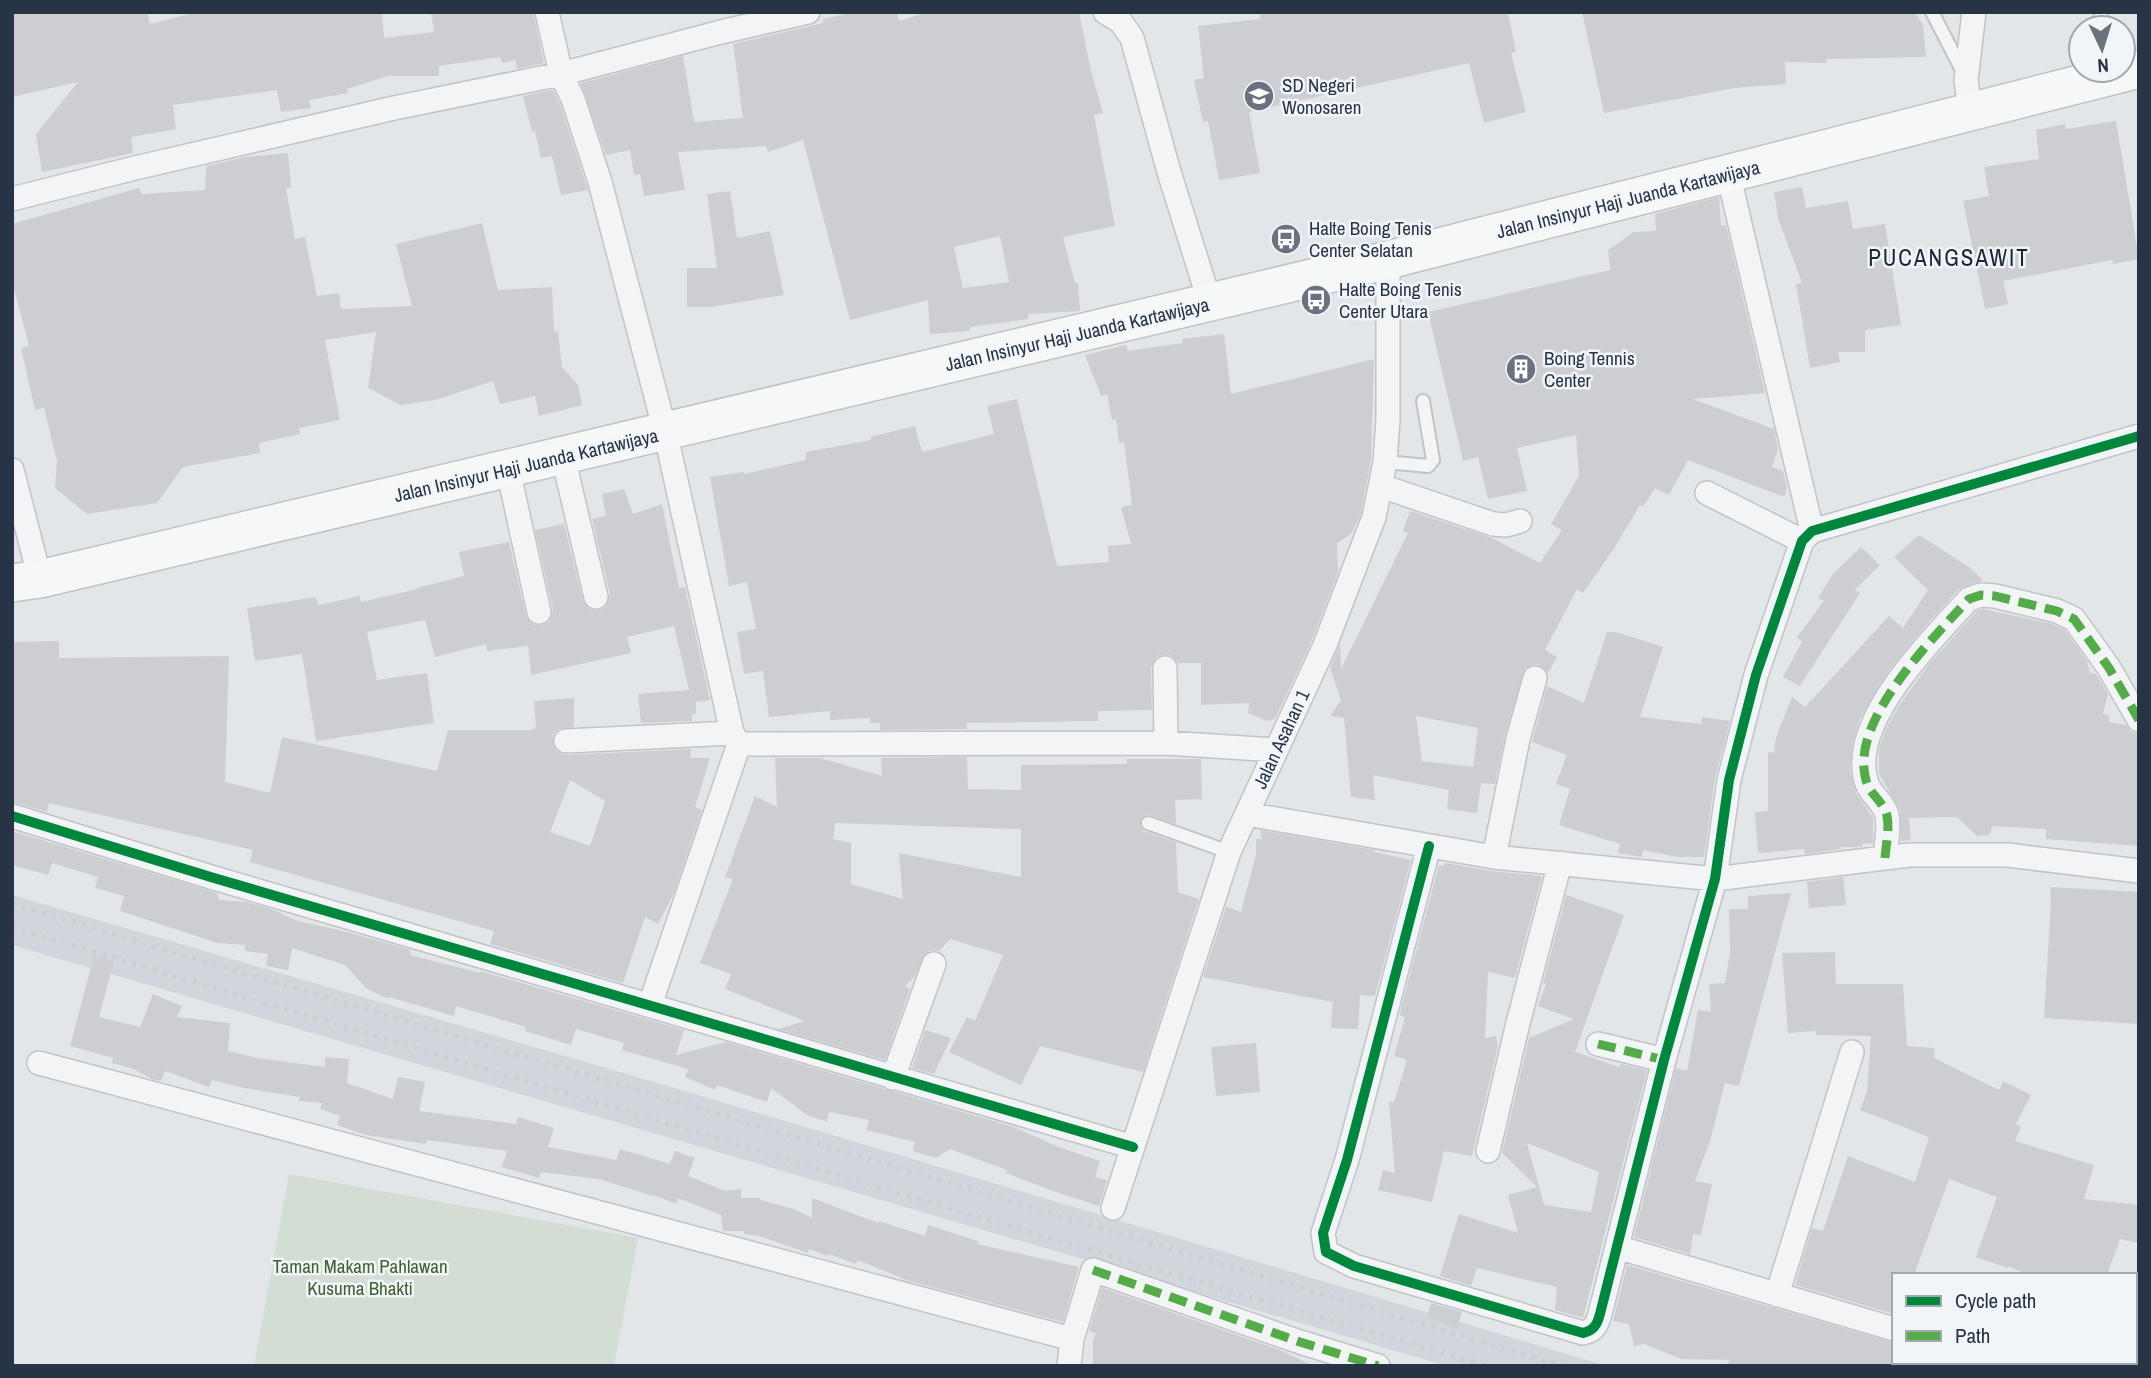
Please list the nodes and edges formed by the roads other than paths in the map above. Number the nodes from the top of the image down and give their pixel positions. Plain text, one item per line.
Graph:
1 (547, 12) edge
2 (808, 12) edge
3 (1105, 12) edge
4 (1932, 12) edge
5 (1974, 12) edge
6 (561, 74) junction
7 (2067, 80) edge
8 (1968, 96) junction
9 (1728, 173) junction
10 (12, 199) edge
11 (1388, 260) junction
12 (1209, 303) junction
13 (1423, 401) dead end
14 (664, 431) junction
15 (2139, 436) edge
16 (563, 457) junction
17 (1385, 462) junction
18 (508, 469) junction
19 (12, 470) edge
20 (1381, 486) junction
21 (1707, 493) dead end
22 (1520, 521) dead end
23 (1807, 536) junction
24 (26, 581) edge
25 (596, 597) dead end
26 (539, 612) dead end
27 (1165, 668) dead end
28 (1535, 678) dead end
29 (2139, 720) edge
30 (735, 739) junction
31 (566, 741) dead end
32 (1166, 743) junction
33 (1275, 750) junction
34 (1247, 814) junction
35 (12, 816) edge
36 (1148, 823) dead end
37 (1429, 846) junction
38 (1229, 852) junction
39 (1494, 857) junction
40 (1885, 858) junction
41 (1560, 863) junction
42 (2139, 871) edge
43 (1715, 880) junction
44 (934, 964) dead end
45 (650, 1005) junction
46 (1598, 1044) dead end
47 (1852, 1052) dead end
48 (1664, 1060) junction
49 (39, 1063) dead end
50 (893, 1077) junction
51 (1133, 1147) junction
52 (1488, 1151) dead end
53 (1113, 1208) dead end
54 (1617, 1247) junction
55 (1777, 1295) junction
56 (1892, 1328) edge
57 (1072, 1339) junction
58 (1069, 1366) edge
59 (1378, 1366) edge

1 - 6 street
2 - 6 street
3 - 12 street
4 - 8 lane
5 - 8 street
6 - 10 street
6 - 14 street
7 - 8 main road, Jalan Insinyur Haji Juanda Kartawijaya
8 - 9 main road, Jalan Insinyur Haji Juanda Kartawijaya
9 - 11 main road, Jalan Insinyur Haji Juanda Kartawijaya
9 - 23 street
11 - 12 main road, Jalan Insinyur Haji Juanda Kartawijaya
11 - 17 street, Jalan Asahan 1
12 - 14 main road, Jalan Insinyur Haji Juanda Kartawijaya
13 - 17 lane
14 - 16 main road, Jalan Insinyur Haji Juanda Kartawijaya
14 - 30 street
15 - 23 street
16 - 18 main road, Jalan Insinyur Haji Juanda Kartawijaya
16 - 25 street
17 - 20 street, Jalan Asahan 1
18 - 24 main road, Jalan Insinyur Haji Juanda Kartawijaya
18 - 26 street
19 - 24 street
20 - 22 street
20 - 33 street, Jalan Asahan 1
21 - 23 street
23 - 43 street
27 - 32 street
28 - 39 street
29 - 40 street
30 - 31 street
30 - 32 street
30 - 45 street
32 - 33 street
33 - 34 street, Jalan Asahan 1
34 - 37 street
34 - 38 street, Jalan Asahan 1
35 - 45 street
36 - 38 lane
37 - 39 street
37 - 54 street
38 - 51 street, Jalan Asahan 1
39 - 41 street
40 - 42 street
40 - 43 street
41 - 43 street
41 - 52 street
43 - 48 street
44 - 50 street
45 - 50 street
46 - 48 street
47 - 55 street
48 - 54 street
49 - 57 street
50 - 51 street
51 - 53 street, Jalan Asahan 1
54 - 55 street
55 - 56 street
57 - 58 street
57 - 59 street

